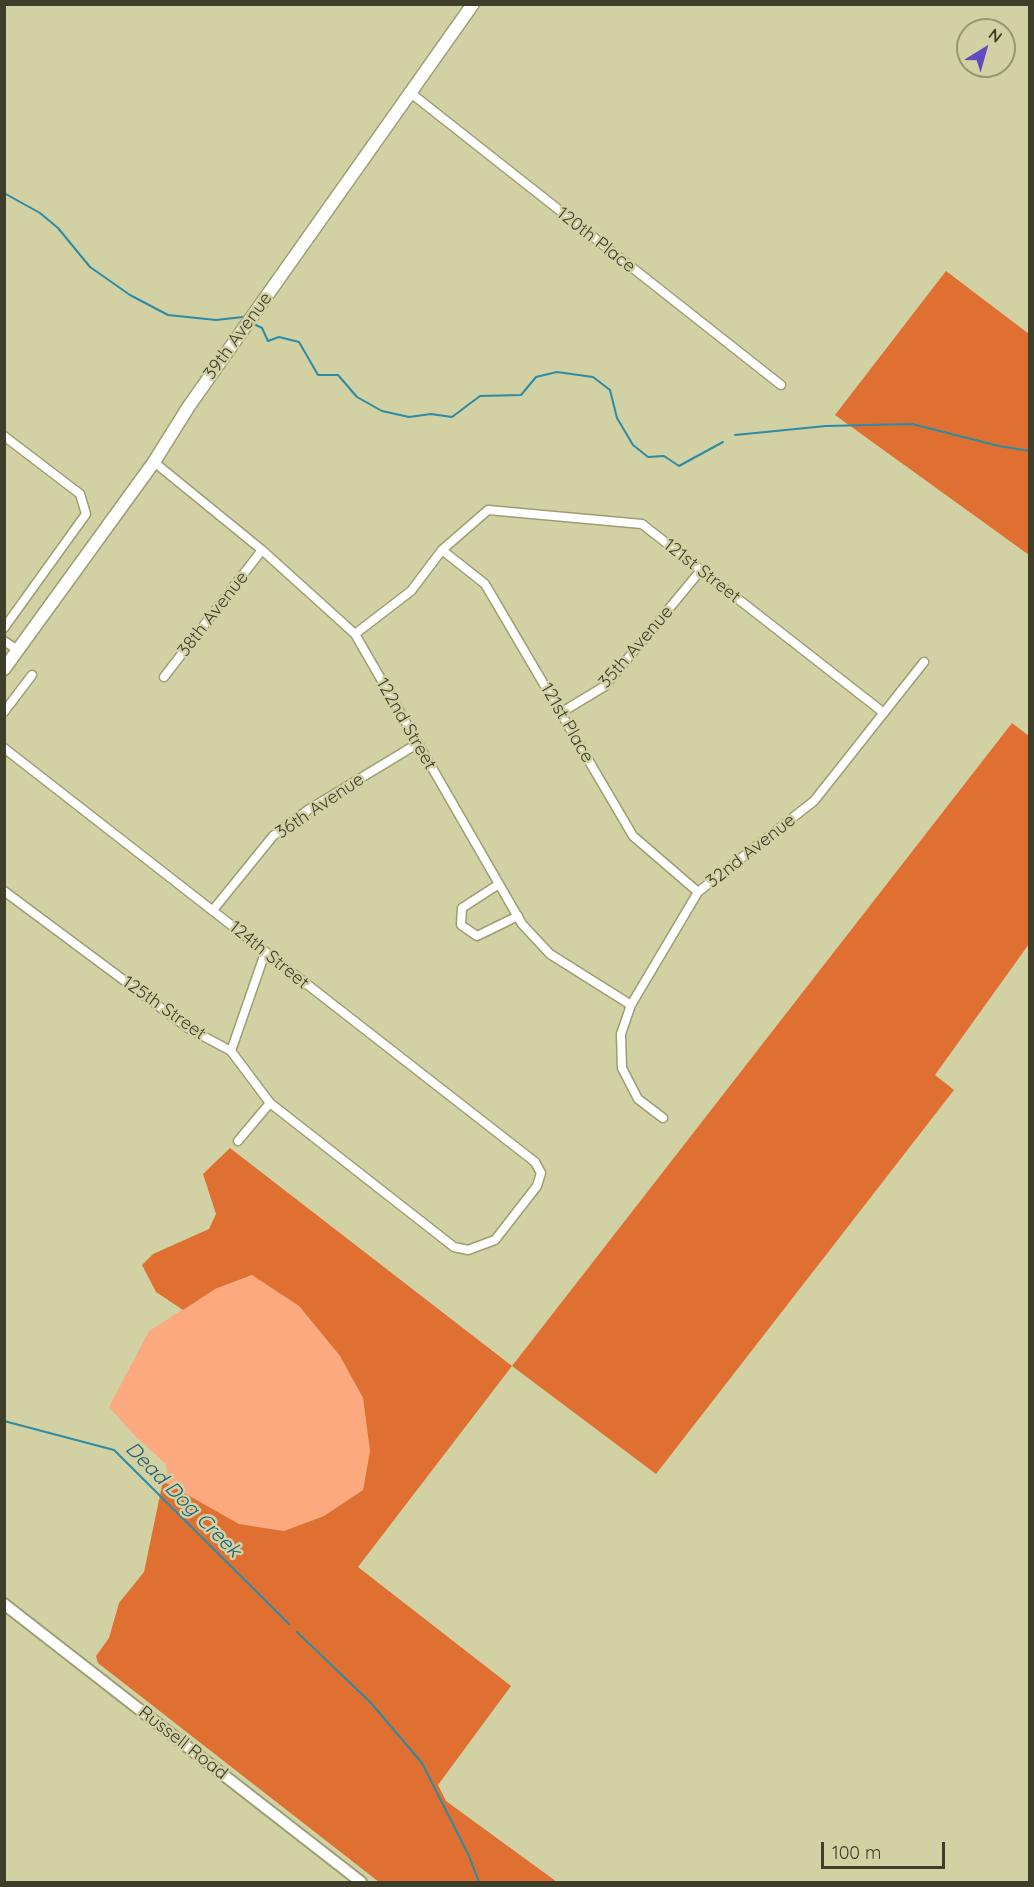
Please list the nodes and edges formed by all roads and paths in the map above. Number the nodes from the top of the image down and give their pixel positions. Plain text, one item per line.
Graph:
1 (473, 4) edge
2 (412, 94) junction
3 (780, 386) dead end
4 (4, 436) edge
5 (154, 462) junction
6 (262, 550) junction
7 (441, 550) junction
8 (701, 570) junction
9 (4, 628) edge
10 (355, 634) junction
11 (4, 640) edge
12 (18, 650) junction
13 (924, 662) dead end
14 (4, 669) edge
15 (32, 675) dead end
16 (164, 677) dead end
17 (4, 712) edge
18 (562, 712) junction
19 (884, 713) junction
20 (417, 744) junction
21 (4, 748) edge
22 (499, 884) junction
23 (4, 891) edge
24 (698, 892) junction
25 (213, 910) junction
26 (518, 916) junction
27 (265, 953) junction
28 (631, 1005) junction
29 (231, 1051) junction
30 (270, 1103) junction
31 (663, 1118) dead end
32 (238, 1141) dead end
33 (454, 1246) joint
34 (4, 1604) edge
35 (362, 1882) edge

1 - 2 main road, 39th Avenue
2 - 3 street, 120th Place
2 - 5 main road, 39th Avenue
4 - 9 street
5 - 6 street, 122nd Street
5 - 12 main road, 39th Avenue
6 - 10 street, 122nd Street
6 - 16 street, 38th Avenue
7 - 8 street, 121st Street
7 - 10 street
7 - 18 street, 121st Place
8 - 18 street, 35th Avenue
8 - 19 street, 121st Street
10 - 20 street, 122nd Street
11 - 12 street
12 - 14 main road, 39th Avenue
13 - 19 street, 32nd Avenue
15 - 17 street
18 - 24 street, 121st Place
19 - 24 street, 32nd Avenue
20 - 22 street, 122nd Street
20 - 25 street, 36th Avenue
21 - 25 street, 124th Street
22 - 26 street, 122nd Street
22 - 26 street
23 - 29 street, 125th Street
24 - 28 street, 32nd Avenue
25 - 27 street, 124th Street
26 - 28 street, 122nd Street
27 - 29 street
27 - 33 street, 124th Street
28 - 31 street, 32nd Avenue
29 - 30 street, 125th Street
30 - 32 street
30 - 33 street, 125th Street
34 - 35 street, Russell Road

